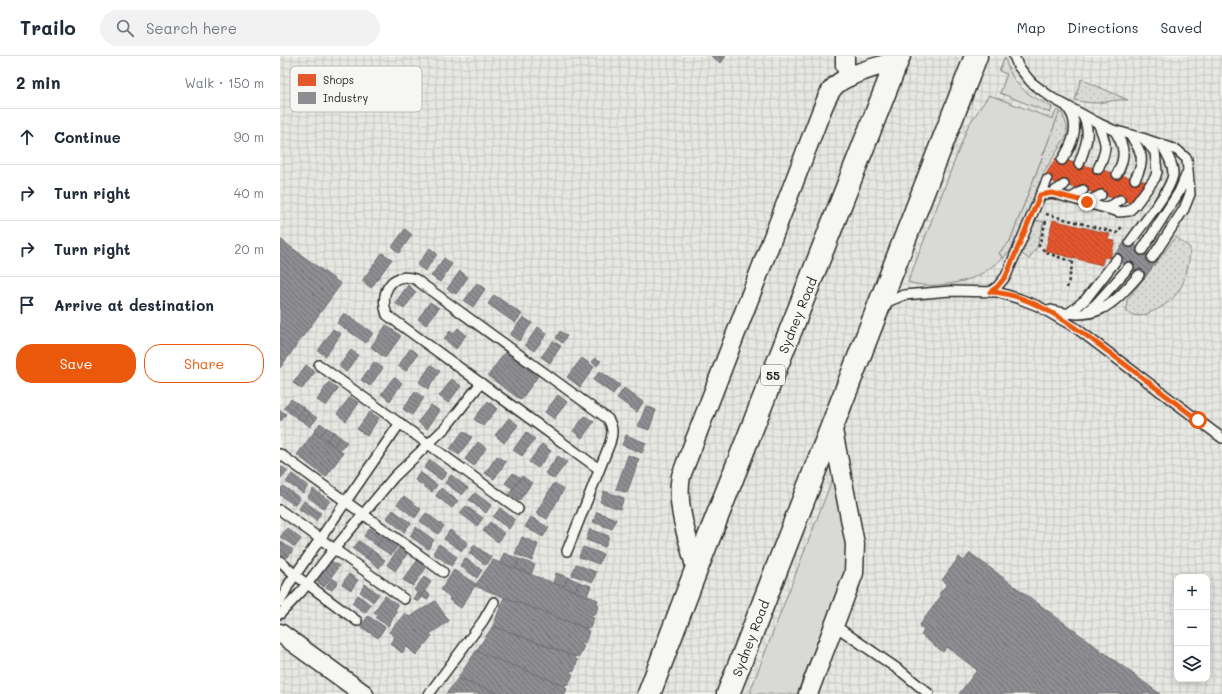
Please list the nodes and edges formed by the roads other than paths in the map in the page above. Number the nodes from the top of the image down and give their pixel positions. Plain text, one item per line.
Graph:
1 (845, 56) edge
2 (976, 56) edge
3 (1014, 56) edge
4 (898, 58) edge
5 (849, 77) junction
6 (1065, 104) junction
7 (1083, 116) junction
8 (1098, 124) junction
9 (1116, 131) junction
10 (1130, 135) junction
11 (1144, 139) junction
12 (1161, 144) junction
13 (1062, 160) dead end
14 (1079, 164) dead end
15 (1098, 169) dead end
16 (1188, 170) junction
17 (1117, 174) dead end
18 (1135, 179) dead end
19 (1047, 180) dead end
20 (1064, 185) dead end
21 (1083, 190) dead end
22 (1052, 193) junction
23 (1040, 195) junction
24 (1102, 195) dead end
25 (1071, 198) junction
26 (1120, 200) dead end
27 (1087, 202) junction
28 (1105, 207) junction
29 (1130, 242) dead end
30 (1142, 250) dead end
31 (1152, 258) dead end
32 (1117, 259) dead end
33 (1129, 268) dead end
34 (1139, 275) dead end
35 (990, 292) junction
36 (878, 305) junction
37 (1038, 306) junction
38 (1068, 314) junction
39 (1083, 314) junction
40 (319, 365) dead end
41 (481, 383) junction
42 (400, 423) junction
43 (832, 425) junction
44 (1222, 438) edge
45 (429, 444) junction
46 (280, 454) edge
47 (599, 469) junction
48 (347, 501) junction
49 (518, 509) dead end
50 (280, 510) edge
51 (364, 514) junction
52 (320, 539) junction
53 (334, 549) junction
54 (566, 551) dead end
55 (280, 561) edge
56 (696, 570) junction
57 (443, 572) dead end
58 (295, 575) junction
59 (307, 584) junction
60 (404, 599) dead end
61 (280, 602) edge
62 (494, 602) dead end
63 (280, 614) edge
64 (357, 621) dead end
65 (834, 625) junction
66 (280, 633) edge
67 (364, 694) edge
68 (429, 694) edge
69 (649, 694) edge
70 (728, 694) edge
71 (808, 694) edge
72 (929, 694) edge

1 - 5 street
2 - 36 highway, Sydney Road
3 - 6 lane
4 - 5 street, Sydney Road
4 - 56 highway, Sydney Road / 55
5 - 56 street, Sydney Road
6 - 7 lane
6 - 13 lane
7 - 8 lane
7 - 14 lane
8 - 9 lane
8 - 15 lane
9 - 10 lane
9 - 17 lane
10 - 11 lane
10 - 18 lane
11 - 12 lane
11 - 28 lane
12 - 16 lane
12 - 29 lane
16 - 30 lane
16 - 31 lane
19 - 23 lane
20 - 22 lane
21 - 25 lane
22 - 23 lane
22 - 25 lane
23 - 35 lane
24 - 27 lane
25 - 27 lane
26 - 28 lane
27 - 28 lane
32 - 38 lane
33 - 39 lane
34 - 39 lane
35 - 36 lane
35 - 37 lane
36 - 43 highway, Sydney Road
37 - 38 lane
37 - 44 lane
38 - 39 lane
40 - 42 lane
41 - 45 lane
41 - 47 lane
41 - 47 lane
42 - 45 lane
42 - 48 lane
43 - 65 street
43 - 70 highway, Sydney Road
45 - 49 lane
45 - 51 lane
46 - 48 lane
47 - 54 lane
48 - 51 lane
48 - 52 lane
50 - 52 lane
51 - 53 lane
51 - 57 lane
52 - 53 lane
52 - 58 lane
53 - 59 lane
53 - 60 lane
55 - 58 lane
56 - 69 highway, Sydney Road / 55
58 - 59 lane
58 - 61 lane
59 - 63 lane
59 - 64 lane
62 - 68 lane
65 - 71 street
65 - 72 lane
66 - 67 street

